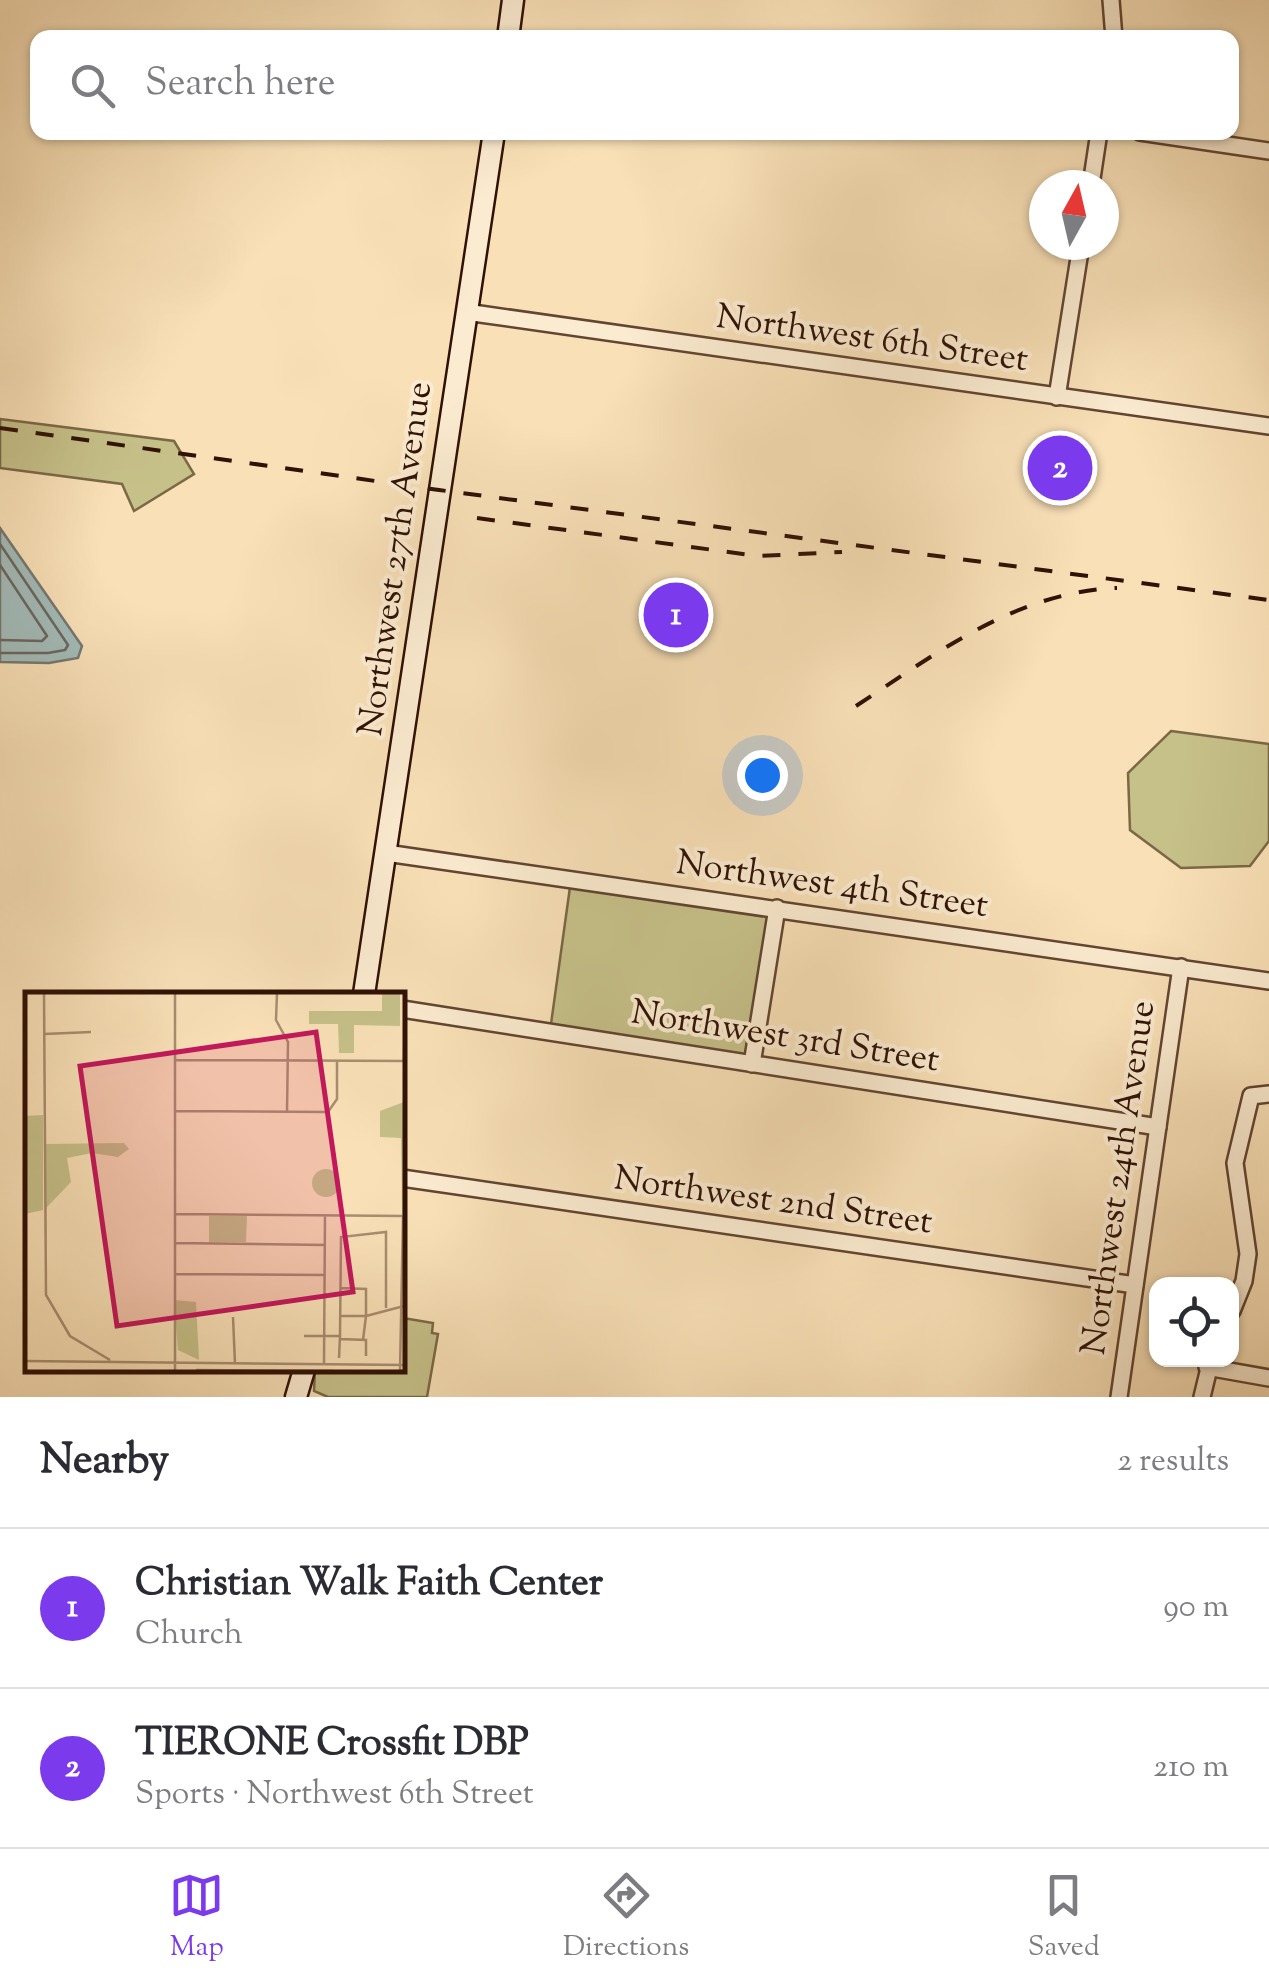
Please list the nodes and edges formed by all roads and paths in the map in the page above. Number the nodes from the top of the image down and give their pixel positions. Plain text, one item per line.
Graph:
1 (513, 0) edge
2 (1111, 0) edge
3 (509, 30) edge
4 (1113, 30) edge
5 (493, 140) edge
6 (1098, 140) edge
7 (1194, 140) edge
8 (1269, 151) edge
9 (1093, 170) edge
10 (1079, 260) edge
11 (466, 312) junction
12 (1057, 397) junction
13 (1269, 426) edge
14 (386, 853) junction
15 (777, 908) junction
16 (1181, 967) junction
17 (1269, 981) edge
18 (364, 992) edge
19 (405, 1009) edge
20 (752, 1064) junction
21 (1269, 1094) edge
22 (1158, 1127) junction
23 (405, 1178) edge
24 (1135, 1284) junction
25 (1239, 1293) edge
26 (1208, 1367) edge
27 (1222, 1367) edge
28 (305, 1372) edge
29 (306, 1372) edge
30 (1269, 1378) edge
31 (296, 1397) edge
32 (307, 1397) edge
33 (1119, 1397) edge
34 (1202, 1397) edge

1 - 3 main road
2 - 4 street
5 - 11 main road, Northwest 27th Avenue
6 - 9 street
7 - 8 street
10 - 12 street
11 - 12 street, Northwest 6th Street
11 - 14 main road, Northwest 27th Avenue
12 - 13 street, Northwest 6th Street
14 - 15 street, Northwest 4th Street
14 - 18 main road, Northwest 27th Avenue
15 - 16 street, Northwest 4th Street
15 - 20 street
16 - 17 street, Northwest 4th Street
16 - 22 street, Northwest 24th Avenue
19 - 20 street, Northwest 3rd Street
20 - 22 street, Northwest 3rd Street
21 - 25 street
22 - 24 street, Northwest 24th Avenue
23 - 24 street, Northwest 2nd Street
24 - 33 street, Northwest 24th Avenue
26 - 34 street
27 - 30 street
28 - 31 main road
29 - 32 main road

